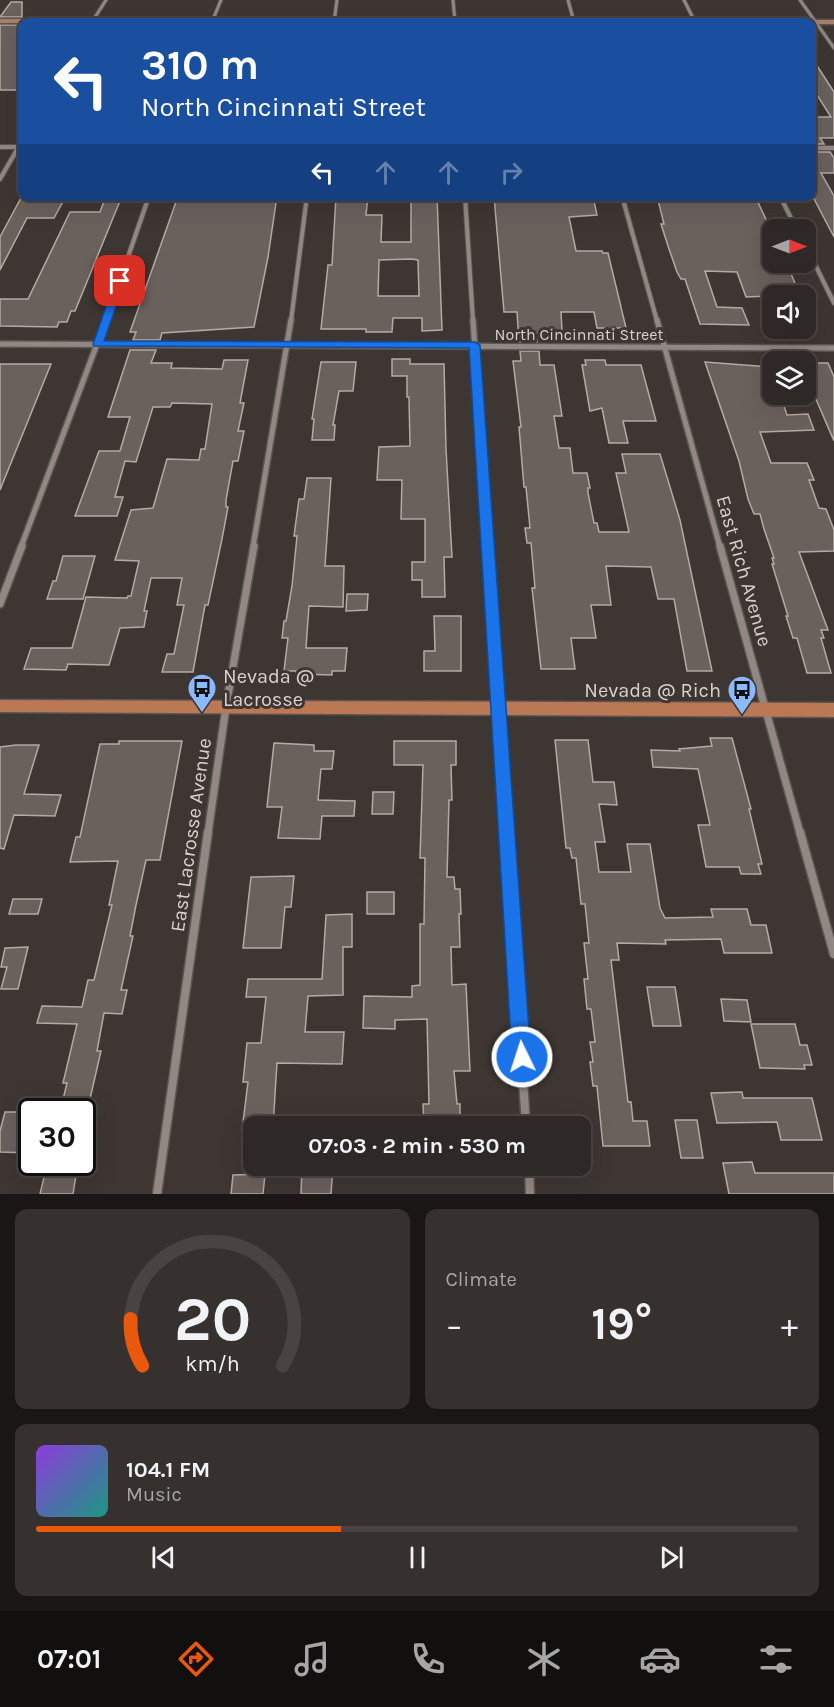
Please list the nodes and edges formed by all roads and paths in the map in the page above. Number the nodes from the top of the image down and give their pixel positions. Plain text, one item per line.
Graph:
1 (106, 0) edge
2 (221, 0) edge
3 (337, 0) edge
4 (453, 0) edge
5 (568, 0) edge
6 (684, 0) edge
7 (800, 0) edge
8 (95, 18) edge
9 (214, 18) edge
10 (335, 18) edge
11 (455, 18) edge
12 (573, 18) edge
13 (693, 18) edge
14 (813, 18) edge
15 (0, 21) edge
16 (18, 21) edge
17 (816, 22) joint
18 (834, 22) edge
19 (834, 48) edge
20 (0, 147) edge
21 (18, 147) edge
22 (816, 148) edge
23 (834, 148) edge
24 (18, 152) edge
25 (0, 179) edge
26 (147, 201) edge
27 (306, 201) edge
28 (465, 201) edge
29 (623, 201) edge
30 (782, 201) edge
31 (792, 219) edge
32 (816, 266) edge
33 (834, 303) edge
34 (0, 344) edge
35 (98, 344) junction
36 (475, 345) junction
37 (288, 346) junction
38 (665, 347) junction
39 (834, 348) edge
40 (0, 604) edge
41 (0, 706) edge
42 (226, 707) junction
43 (499, 710) junction
44 (766, 710) junction
45 (834, 711) edge
46 (834, 954) edge
47 (525, 1116) edge
48 (529, 1176) edge
49 (157, 1194) edge
50 (530, 1194) edge

1 - 8 street
2 - 9 street
3 - 10 street
4 - 11 street
5 - 12 street
6 - 13 street
7 - 14 street
15 - 16 street
17 - 18 street
17 - 19 street
20 - 21 street
22 - 23 street
24 - 25 street
26 - 35 street
27 - 37 street, East Lacrosse Avenue
28 - 36 street
29 - 38 street, East Rich Avenue
30 - 31 street
32 - 33 street
34 - 35 street, North Cincinnati Street
35 - 37 street, North Cincinnati Street
35 - 40 street
36 - 37 street, North Cincinnati Street
36 - 38 street, North Cincinnati Street
36 - 43 street
37 - 42 street, East Lacrosse Avenue
38 - 39 street, North Cincinnati Street
38 - 44 street, East Rich Avenue
41 - 42 main road
42 - 43 main road
42 - 49 street, East Lacrosse Avenue
43 - 44 main road
43 - 47 street
44 - 45 main road
44 - 46 street, East Rich Avenue
48 - 50 street

